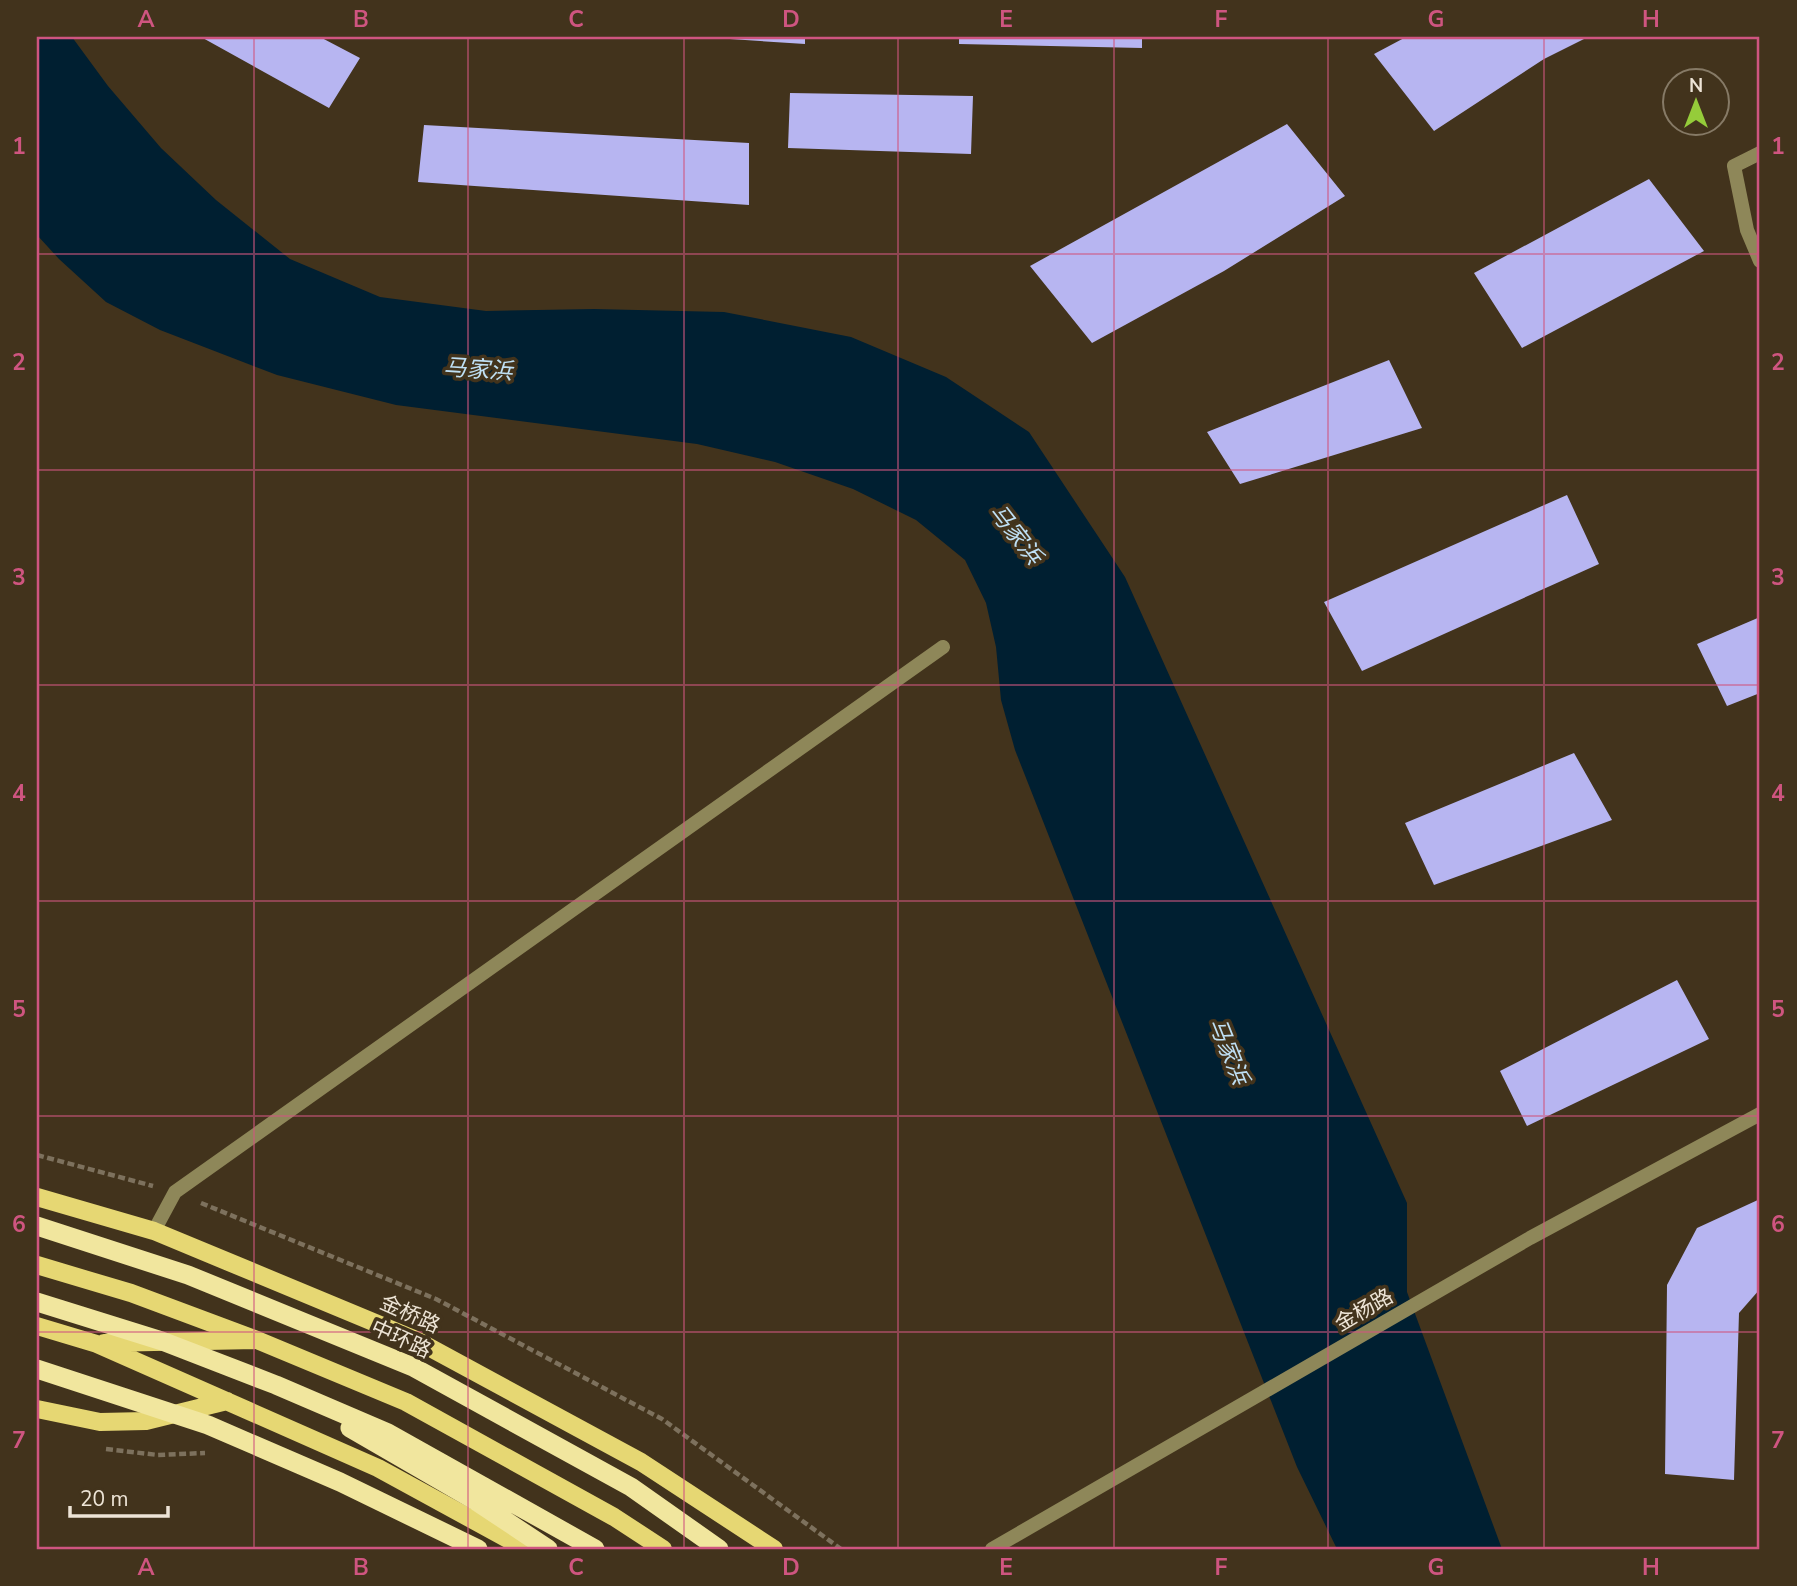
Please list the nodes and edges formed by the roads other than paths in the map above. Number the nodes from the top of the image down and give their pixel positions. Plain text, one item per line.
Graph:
1 (1760, 153) edge
2 (1760, 261) edge
3 (943, 647) dead end
4 (1760, 1114) edge
5 (37, 1197) edge
6 (37, 1226) edge
7 (154, 1231) junction
8 (37, 1265) edge
9 (37, 1302) edge
10 (37, 1326) edge
11 (257, 1340) junction
12 (97, 1343) junction
13 (37, 1369) edge
14 (276, 1385) junction
15 (227, 1401) junction
16 (37, 1409) edge
17 (478, 1549) edge
18 (526, 1549) edge
19 (548, 1549) edge
20 (595, 1549) edge
21 (663, 1549) edge
22 (719, 1549) edge
23 (774, 1549) edge
24 (992, 1549) edge

1 - 2 street
3 - 7 street
4 - 24 street, 金杨路
5 - 7 main road, 金桥路
6 - 22 highway, 中环路
7 - 23 main road, 金桥路
8 - 11 main road
9 - 14 highway
10 - 12 main road
11 - 12 main road
11 - 21 main road
12 - 15 main road
13 - 17 highway
14 - 19 highway
14 - 20 highway
15 - 16 main road
15 - 18 main road

